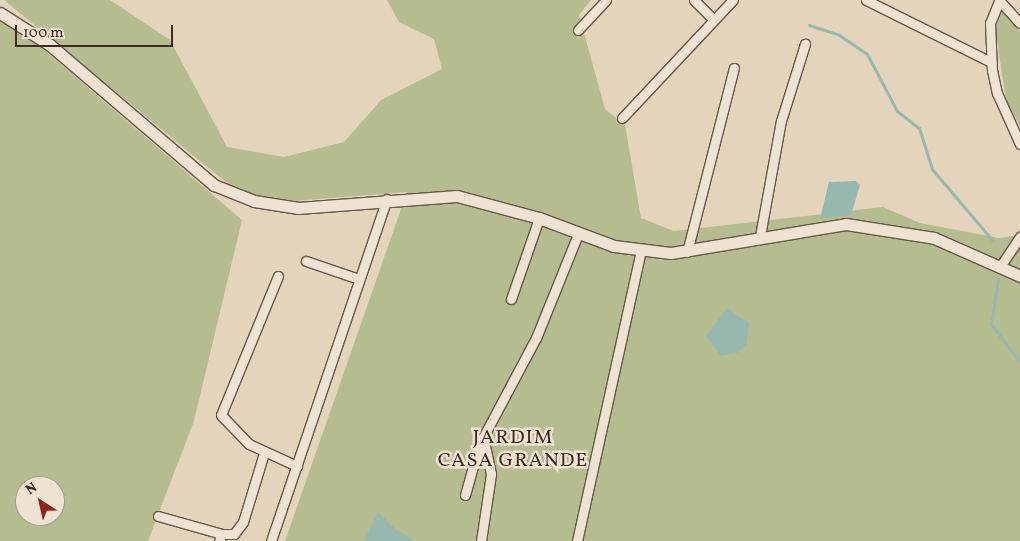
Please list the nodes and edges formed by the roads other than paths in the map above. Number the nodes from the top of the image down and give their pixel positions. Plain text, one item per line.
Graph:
1 (606, 0) edge
2 (694, 0) edge
3 (733, 0) edge
4 (866, 0) edge
5 (999, 0) edge
6 (0, 13) edge
7 (713, 20) junction
8 (1020, 23) edge
9 (578, 30) dead end
10 (805, 44) dead end
11 (991, 62) junction
12 (734, 68) dead end
13 (622, 118) dead end
14 (1020, 144) edge
15 (387, 199) junction
16 (539, 218) junction
17 (578, 234) junction
18 (760, 236) junction
19 (1020, 237) edge
20 (641, 251) junction
21 (687, 252) junction
22 (306, 262) dead end
23 (1001, 265) junction
24 (278, 276) dead end
25 (1020, 276) edge
26 (359, 280) junction
27 (511, 299) dead end
28 (483, 436) junction
29 (264, 453) junction
30 (297, 466) junction
31 (465, 495) dead end
32 (158, 516) dead end
33 (220, 537) edge
34 (271, 541) edge
35 (481, 541) edge
36 (577, 541) edge

1 - 9 street
2 - 7 street
3 - 7 street
4 - 11 street
5 - 8 street
5 - 11 street
6 - 15 main road
7 - 13 street
10 - 18 street
11 - 14 street
12 - 21 street
15 - 16 main road
15 - 26 street
16 - 17 main road
16 - 27 street
17 - 20 main road
17 - 28 street
18 - 21 main road
18 - 23 main road
19 - 23 street
20 - 21 main road
20 - 36 street
22 - 26 street
23 - 25 main road
24 - 29 street
26 - 30 street
28 - 31 street
28 - 35 street
29 - 30 street
29 - 33 street
30 - 34 street
32 - 33 street

